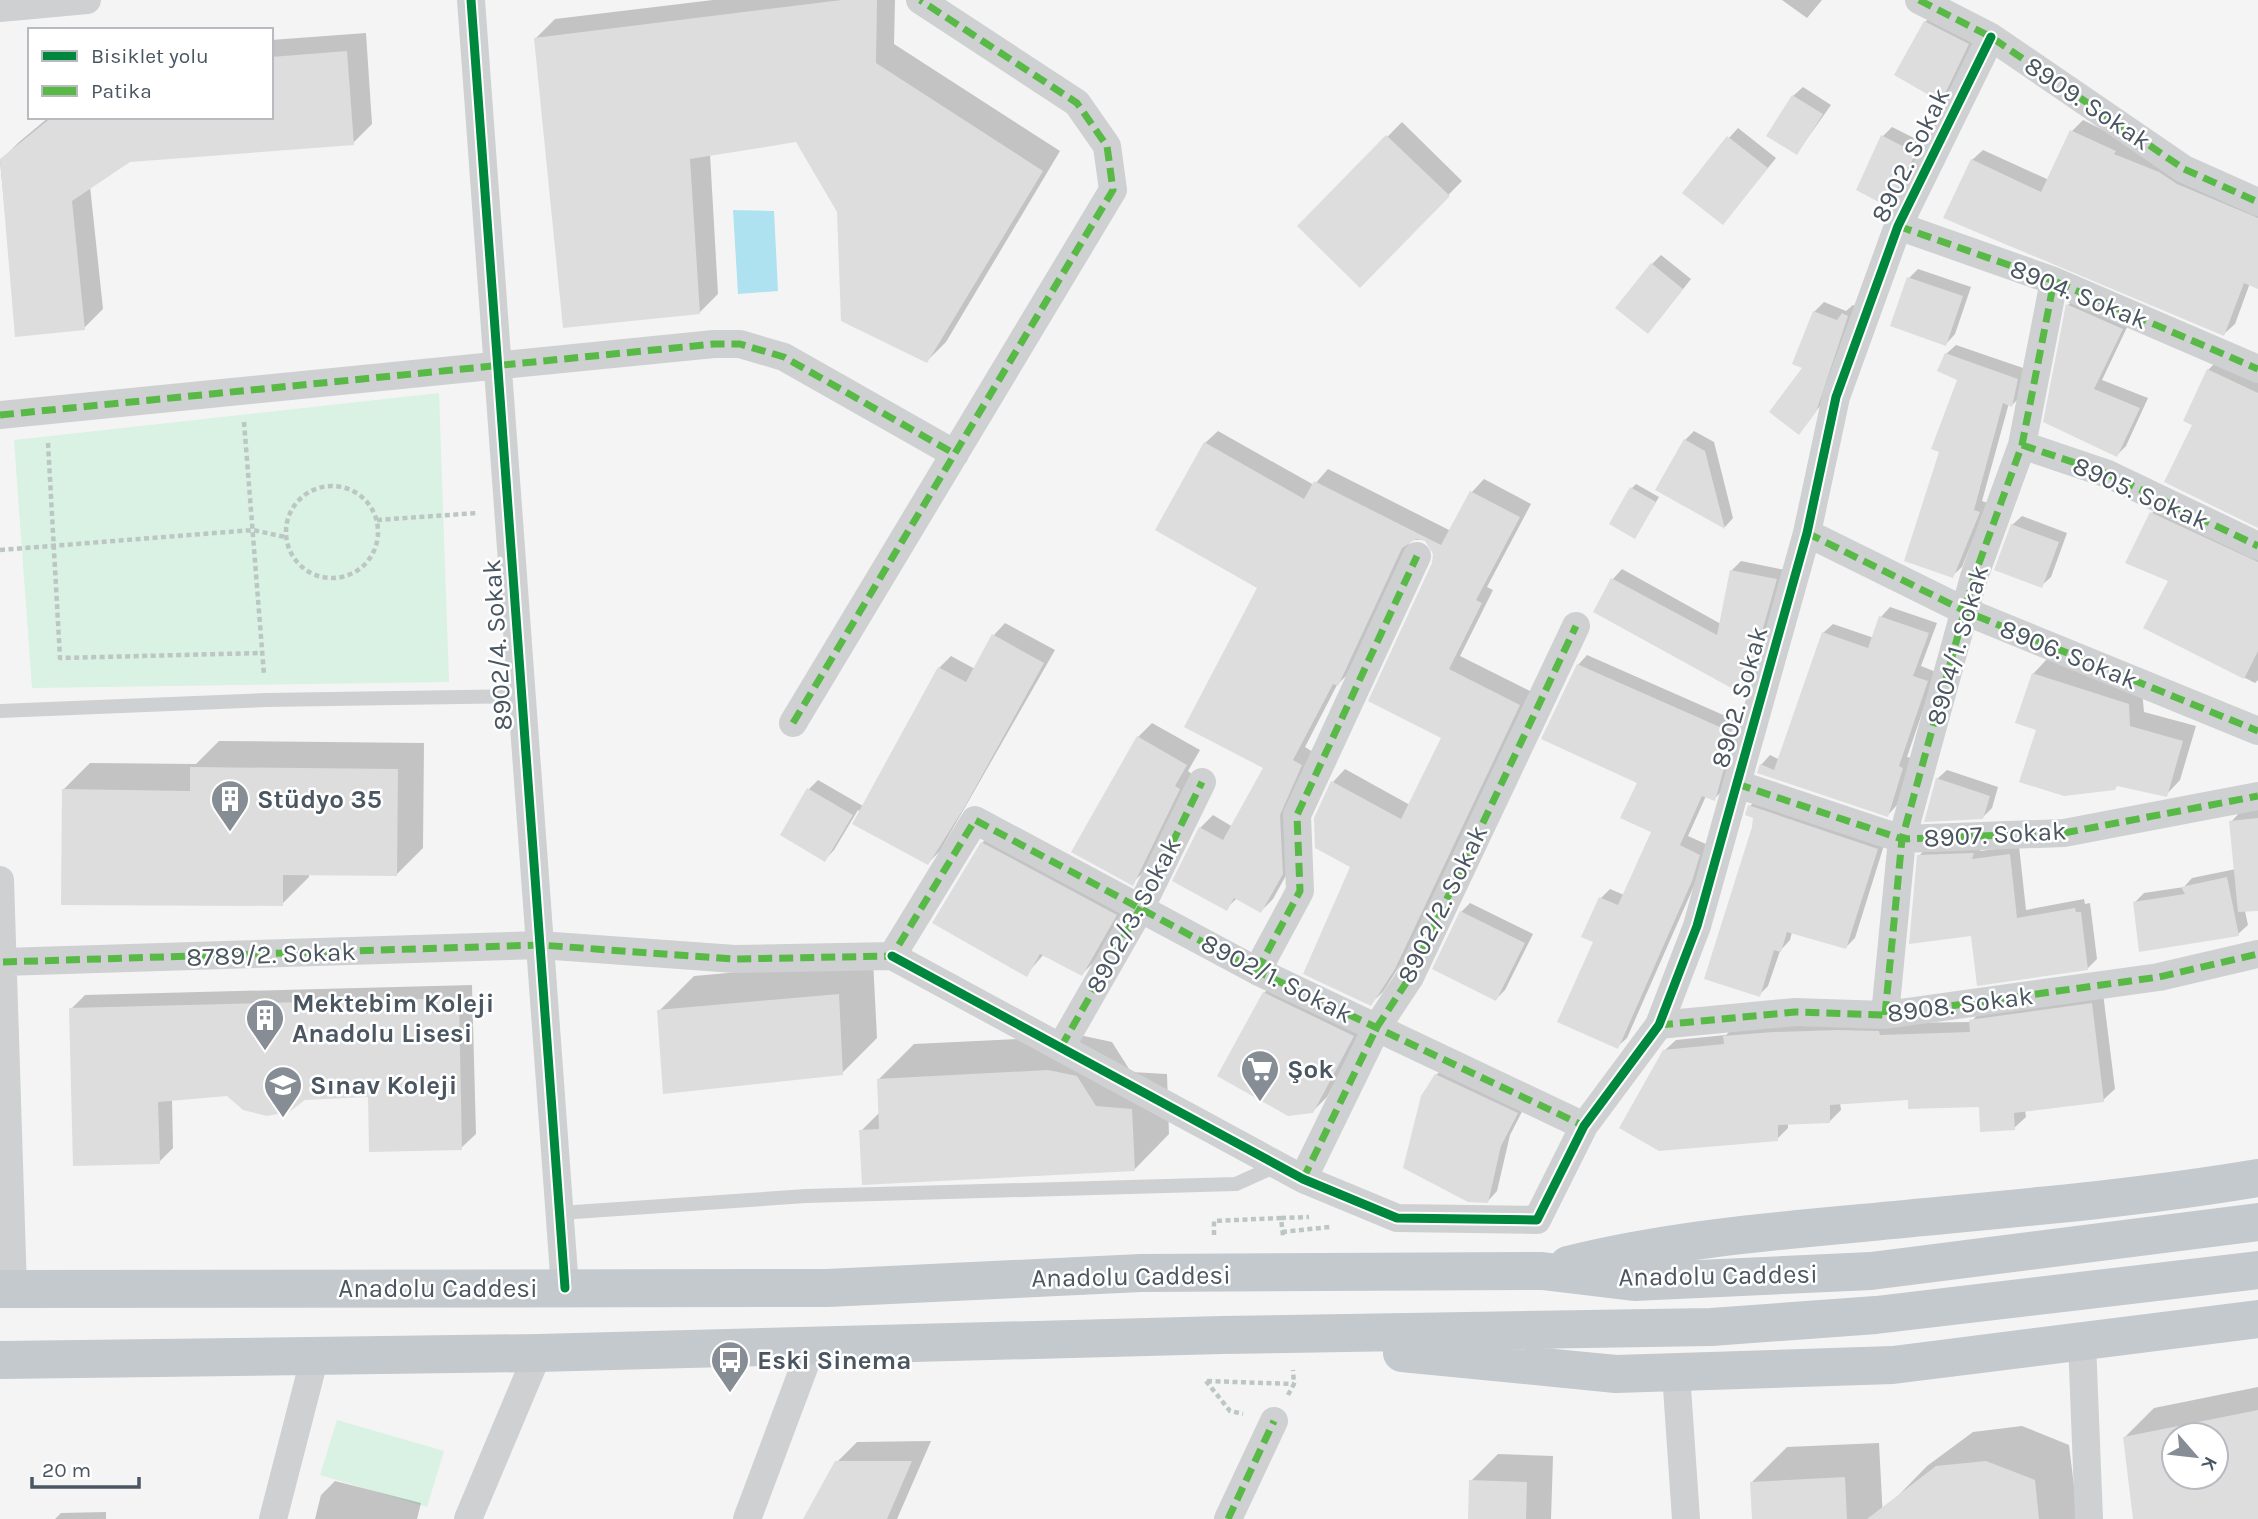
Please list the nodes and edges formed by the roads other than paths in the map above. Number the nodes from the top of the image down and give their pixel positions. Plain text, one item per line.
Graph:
1 (86, 0) edge
2 (471, 0) edge
3 (920, 0) edge
4 (1919, 0) edge
5 (0, 8) edge
6 (1991, 37) junction
7 (2258, 202) edge
8 (1898, 226) junction
9 (2054, 281) junction
10 (498, 366) junction
11 (2258, 369) edge
12 (0, 415) edge
13 (2022, 445) junction
14 (955, 454) junction
15 (1807, 533) junction
16 (2258, 547) edge
17 (1418, 556) dead end
18 (1967, 612) junction
19 (1576, 626) dead end
20 (522, 696) junction
21 (0, 711) edge
22 (793, 723) dead end
23 (2258, 731) edge
24 (1202, 782) dead end
25 (1737, 784) junction
26 (2258, 796) edge
27 (1902, 839) junction
28 (0, 880) edge
29 (1141, 907) junction
30 (540, 945) junction
31 (2258, 954) edge
32 (892, 956) junction
33 (3, 962) junction
34 (1257, 971) junction
35 (1885, 1015) junction
36 (1659, 1025) junction
37 (1377, 1027) junction
38 (1061, 1047) junction
39 (1584, 1126) junction
40 (1278, 1165) junction
41 (2258, 1178) edge
42 (1303, 1179) junction
43 (560, 1213) junction
44 (2258, 1222) edge
45 (2258, 1270) edge
46 (1542, 1271) junction
47 (565, 1288) junction
48 (7, 1289) edge
49 (2258, 1319) edge
50 (1222, 1335) junction
51 (2082, 1342) junction
52 (812, 1346) junction
53 (538, 1353) junction
54 (315, 1356) junction
55 (0, 1360) edge
56 (1676, 1373) junction
57 (1274, 1421) dead end
58 (272, 1519) edge
59 (468, 1519) edge
60 (747, 1519) edge
61 (1228, 1519) edge
62 (1686, 1519) edge
63 (2090, 1519) edge

1 - 5 street
2 - 10 street, 8902/4. Sokak
3 - 14 street
4 - 6 street, 8909. Sokak
6 - 7 street, 8909. Sokak
6 - 8 street, 8902. Sokak
8 - 9 street, 8904. Sokak
8 - 15 street, 8902. Sokak
9 - 11 street, 8904. Sokak
9 - 13 street, 8904/1. Sokak
10 - 12 street
10 - 14 street
10 - 20 street, 8902/4. Sokak
13 - 16 street, 8905. Sokak
13 - 18 street, 8904/1. Sokak
14 - 22 street
15 - 18 street, 8906. Sokak
15 - 25 street, 8902. Sokak
17 - 34 street
18 - 23 street, 8906. Sokak
18 - 27 street, 8904/1. Sokak
19 - 37 street, 8902/2. Sokak
20 - 21 lane
20 - 30 street, 8902/4. Sokak
24 - 29 street, 8902/3. Sokak
25 - 27 street, 8907. Sokak
25 - 36 street, 8902. Sokak
26 - 27 street, 8907. Sokak
27 - 35 street, 8904/1. Sokak
28 - 33 street
29 - 32 street, 8902/1. Sokak
29 - 34 street, 8902/1. Sokak
29 - 38 street, 8902/3. Sokak
30 - 32 street
30 - 33 street, 8789/2. Sokak
30 - 43 street, 8902/4. Sokak
31 - 35 street, 8908. Sokak
32 - 38 street
33 - 48 street
34 - 37 street, 8902/1. Sokak
35 - 36 street, 8908. Sokak
36 - 39 street, 8902. Sokak
37 - 39 street, 8902/1. Sokak
37 - 42 street, 8902/2. Sokak
38 - 40 street
39 - 42 street, 8902. Sokak
40 - 42 street
40 - 43 lane
41 - 46 highway
43 - 47 street, 8902/4. Sokak
44 - 46 highway, Anadolu Caddesi
45 - 50 highway, Anadolu Caddesi
46 - 47 highway, Anadolu Caddesi
47 - 48 highway, Anadolu Caddesi
49 - 51 highway
50 - 52 highway, Anadolu Caddesi
50 - 56 highway
51 - 56 highway
51 - 63 street
52 - 53 highway, Anadolu Caddesi
52 - 60 street
53 - 54 highway, Anadolu Caddesi
53 - 59 street
54 - 55 highway, Anadolu Caddesi
54 - 58 street
56 - 62 street
57 - 61 street

